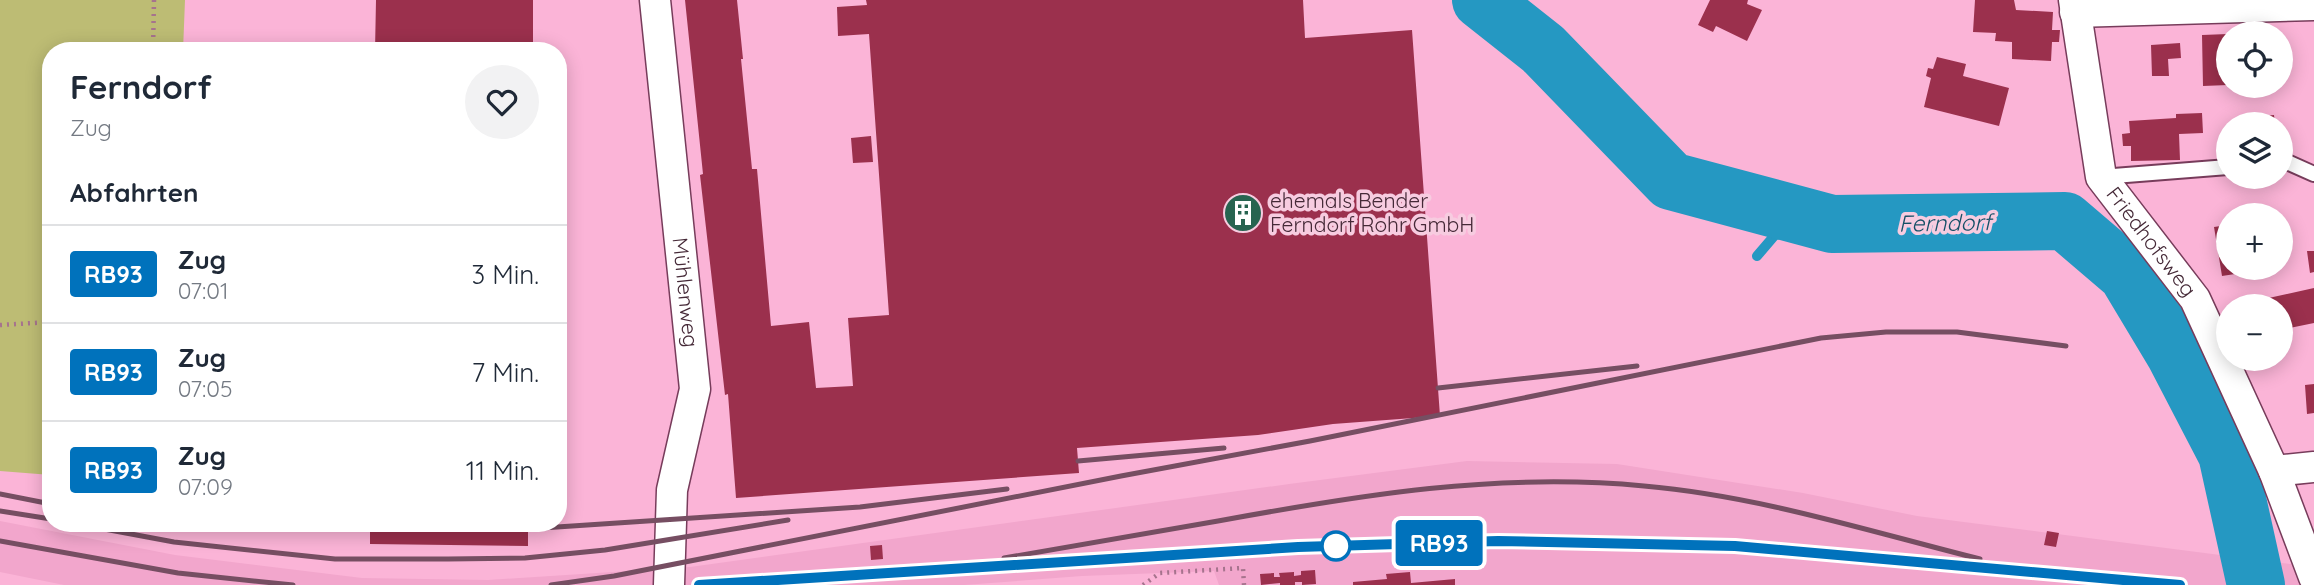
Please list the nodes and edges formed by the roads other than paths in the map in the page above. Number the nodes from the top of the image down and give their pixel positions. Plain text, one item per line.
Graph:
1 (654, 0) edge
2 (2314, 5) edge
3 (2075, 6) edge
4 (2293, 165) edge
5 (2216, 168) edge
6 (2314, 174) edge
7 (2101, 177) junction
8 (2314, 467) edge
9 (2274, 471) junction
10 (2314, 577) edge
11 (669, 585) edge

1 - 11 street, Mühlenweg
2 - 3 street
3 - 7 street, Friedhofsweg
4 - 6 lane
5 - 7 lane
7 - 9 street, Friedhofsweg
8 - 9 street
9 - 10 street, Friedhofsweg

